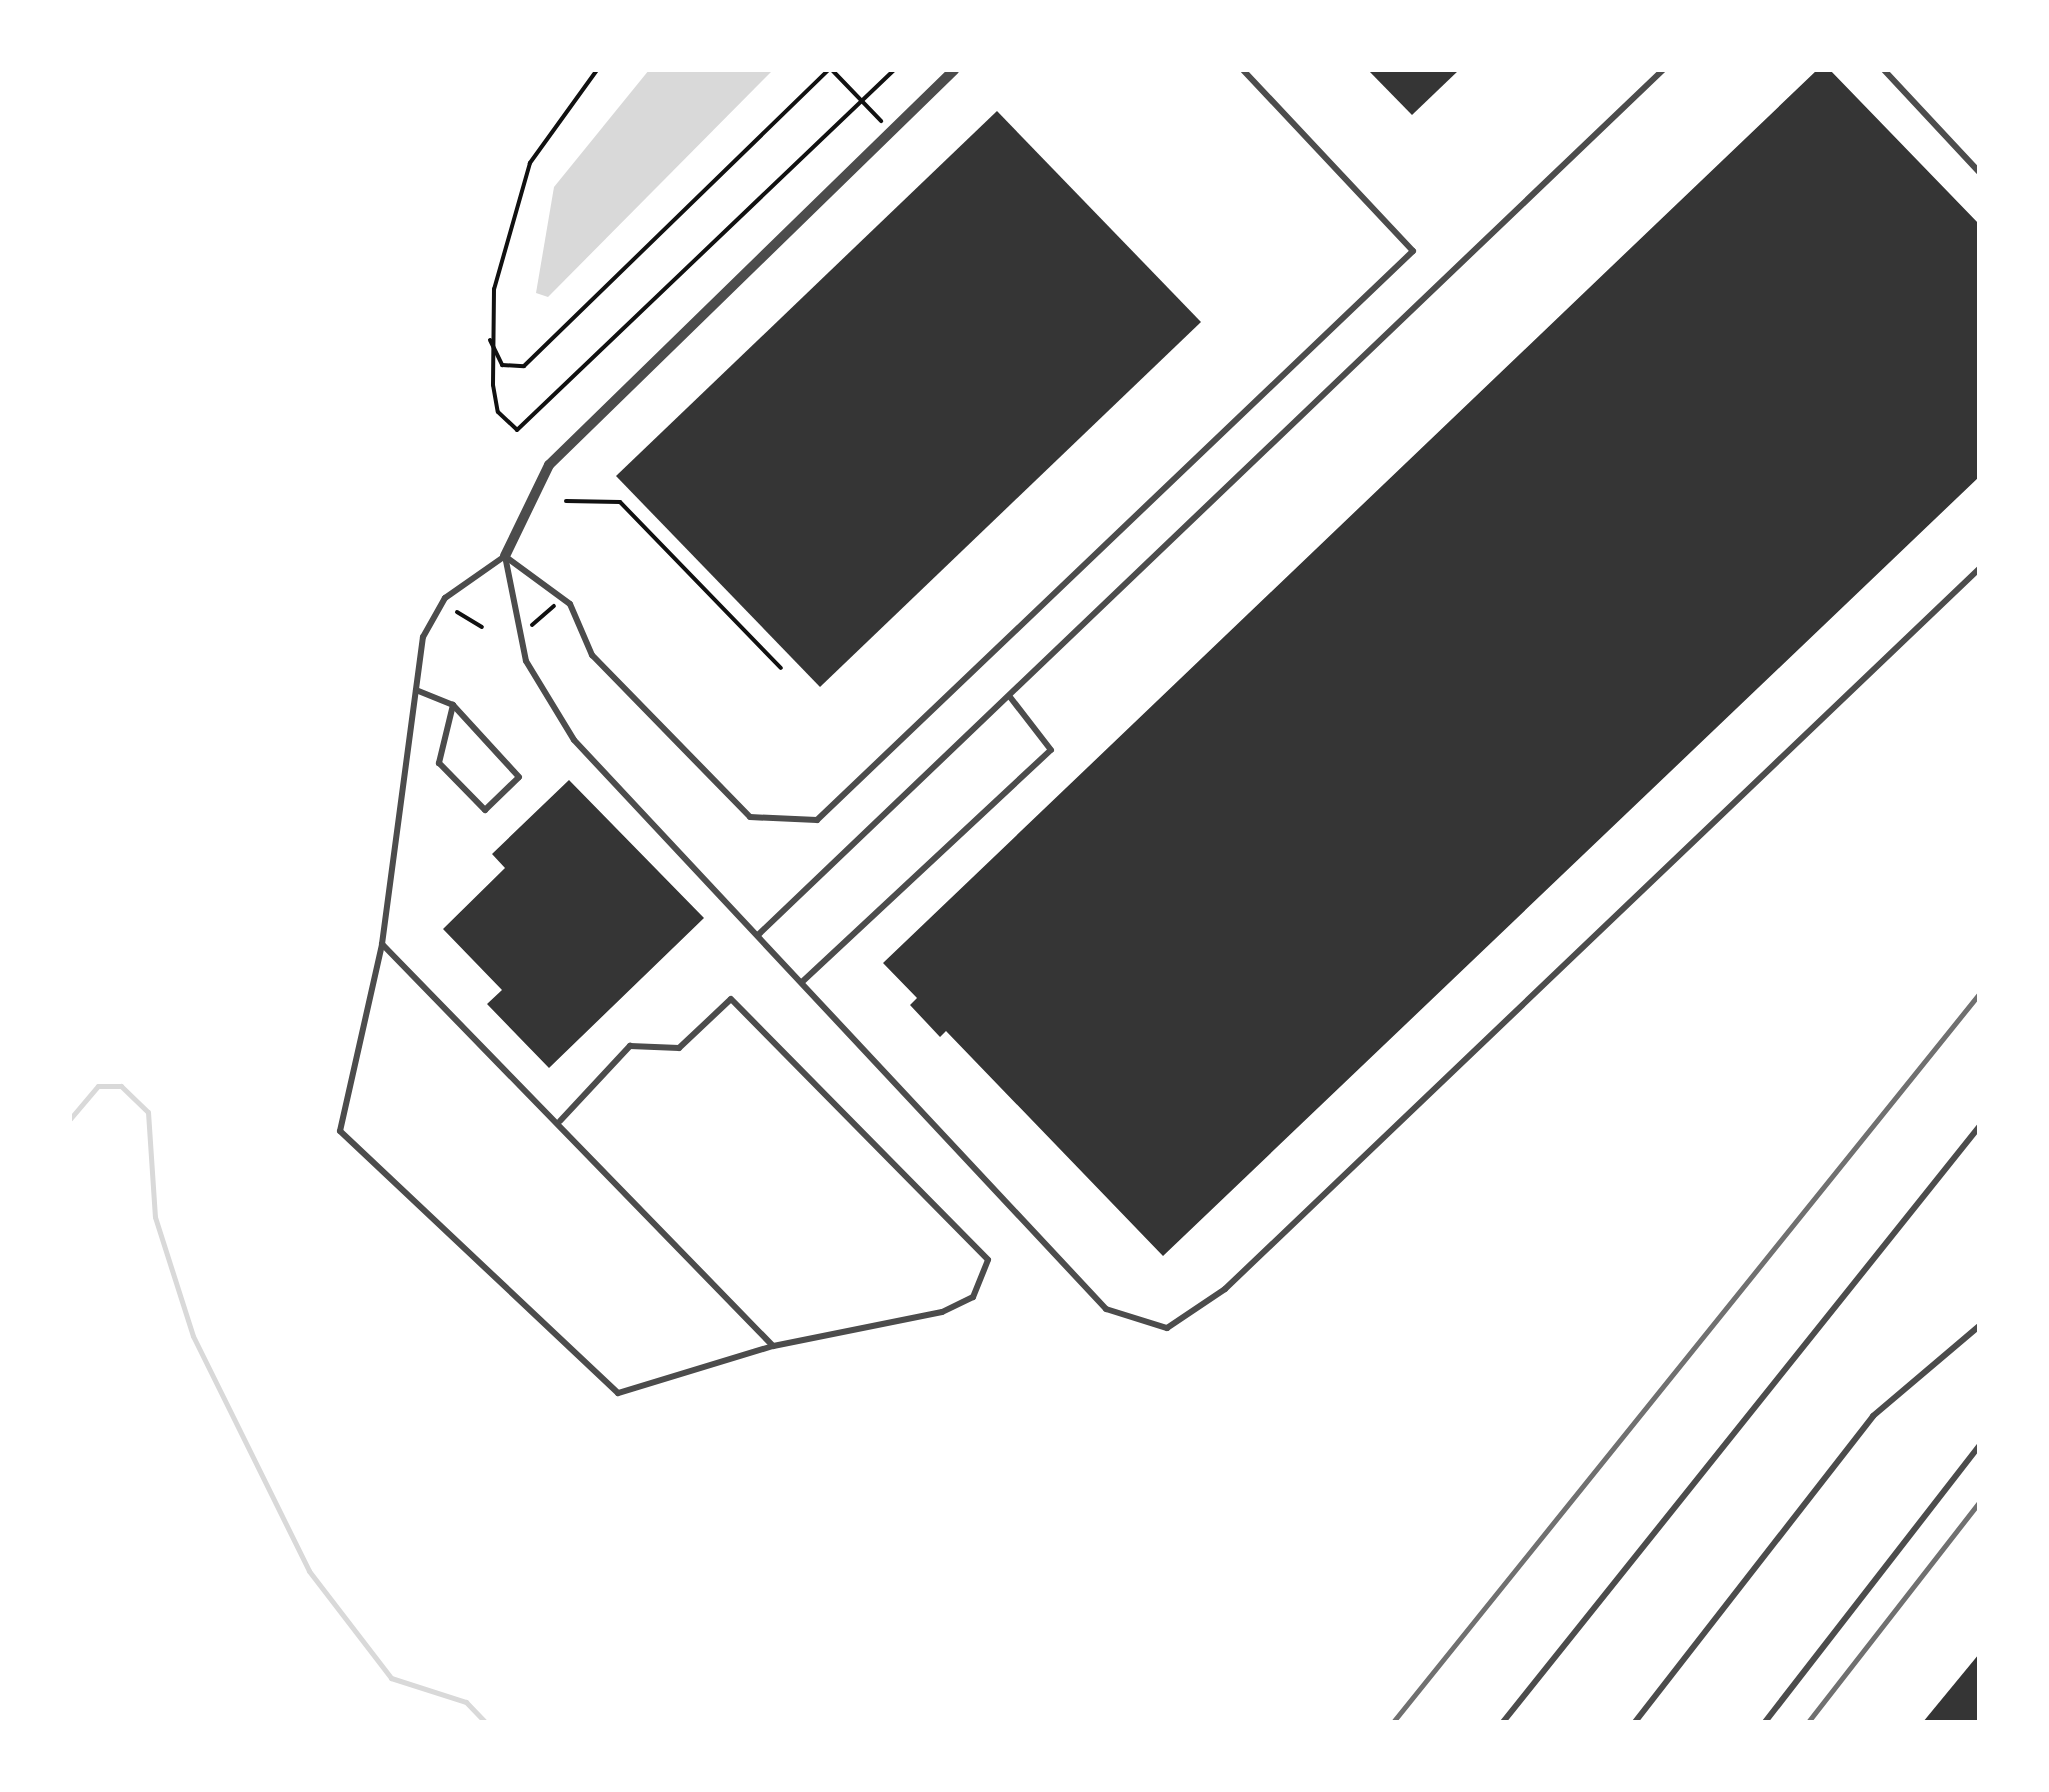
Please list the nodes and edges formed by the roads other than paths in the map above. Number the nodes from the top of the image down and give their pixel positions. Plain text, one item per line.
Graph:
1 (954, 70) edge
2 (1243, 70) edge
3 (1662, 70) edge
4 (1884, 70) edge
5 (1979, 172) edge
6 (504, 556) junction
7 (1979, 568) edge
8 (416, 690) junction
9 (1010, 697) junction
10 (453, 706) junction
11 (758, 935) junction
12 (382, 944) junction
13 (802, 982) junction
14 (560, 1121) junction
15 (1979, 1128) edge
16 (1979, 1326) edge
17 (773, 1346) junction
18 (1979, 1446) edge
19 (1502, 1722) edge
20 (1634, 1722) edge
21 (1765, 1722) edge

1 - 6 street
2 - 6 lane
3 - 9 lane
4 - 5 lane
6 - 8 lane
6 - 11 lane
7 - 13 lane
8 - 10 lane
8 - 12 lane
9 - 11 lane
9 - 13 lane
10 - 10 lane
11 - 13 lane
12 - 14 lane
12 - 17 lane
14 - 17 lane
14 - 17 lane
15 - 19 lane
16 - 20 lane
18 - 21 lane

